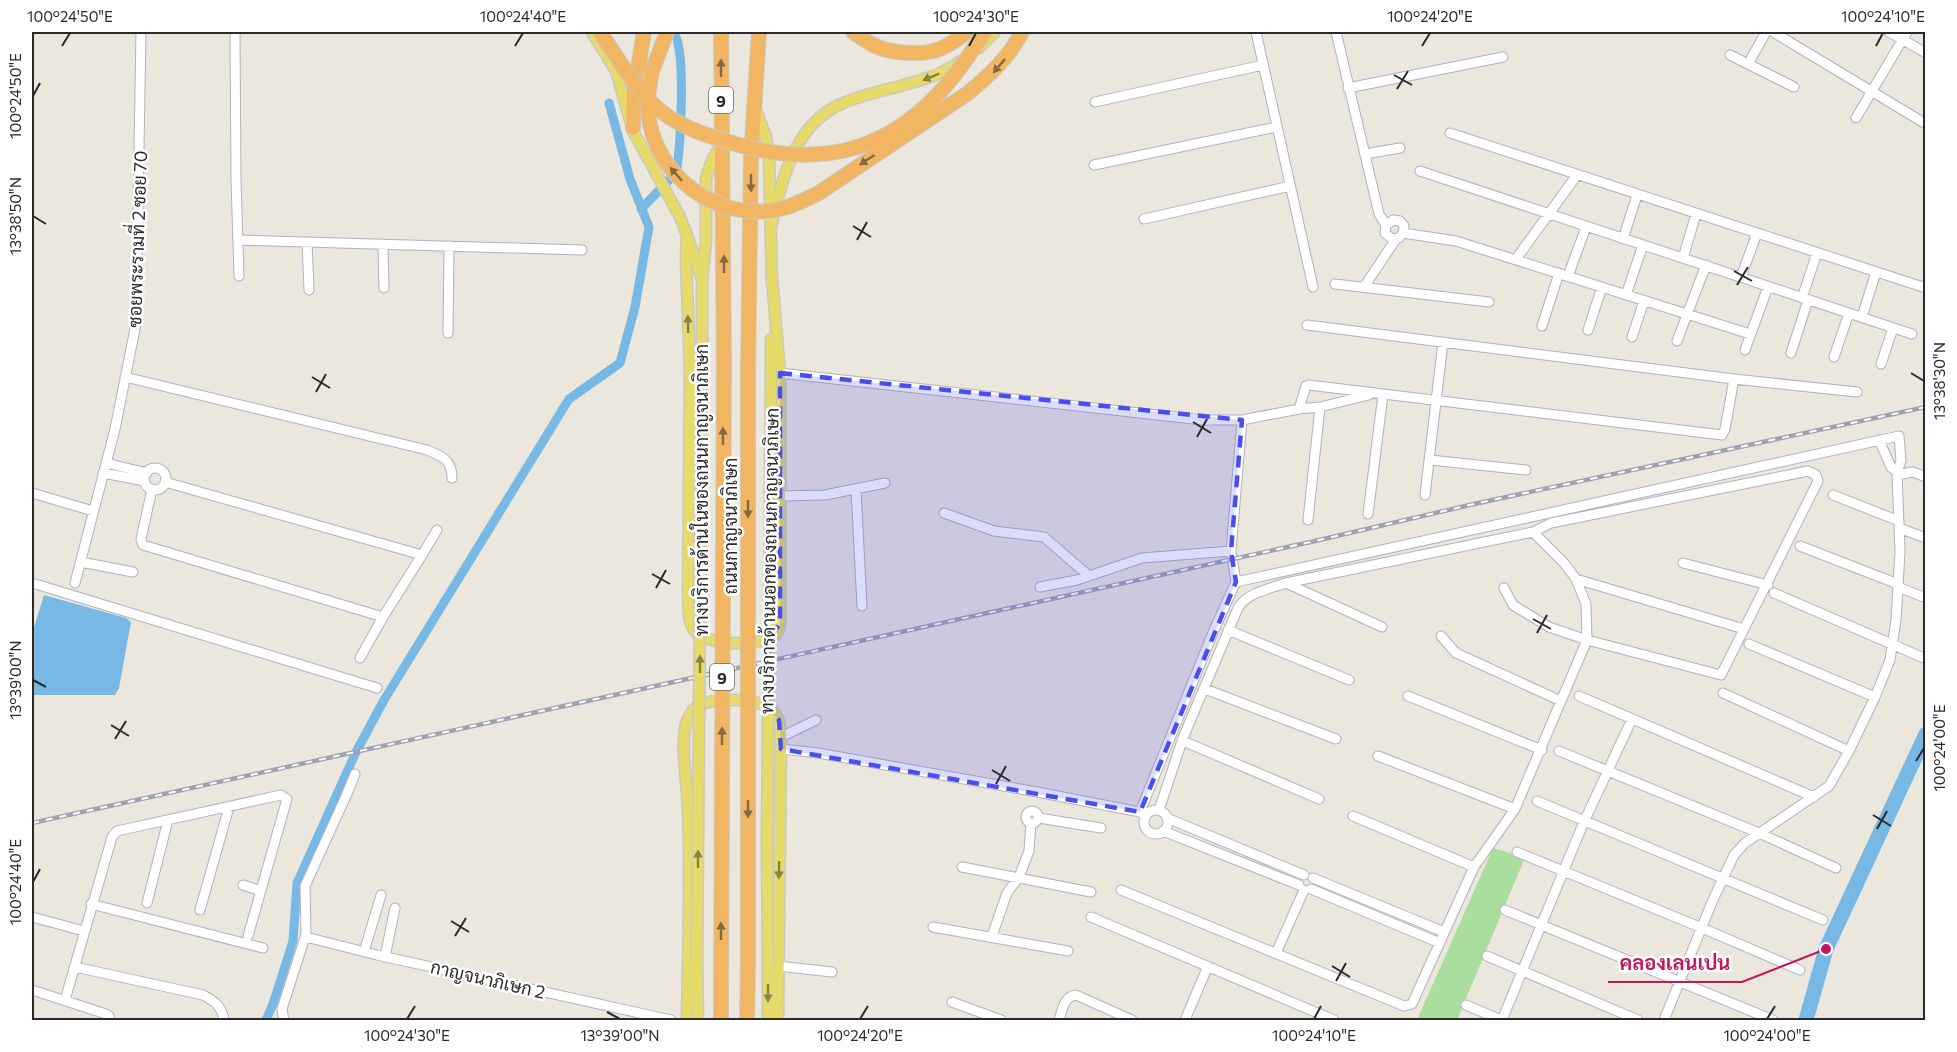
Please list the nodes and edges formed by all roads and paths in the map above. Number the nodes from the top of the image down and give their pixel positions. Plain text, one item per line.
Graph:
1 (141, 32) edge
2 (235, 32) edge
3 (592, 32) edge
4 (600, 32) edge
5 (644, 32) edge
6 (667, 32) edge
7 (721, 32) edge
8 (853, 32) edge
9 (967, 32) edge
10 (985, 32) edge
11 (995, 32) edge
12 (1022, 32) edge
13 (1256, 32) edge
14 (1336, 32) edge
15 (1766, 32) edge
16 (1773, 32) edge
17 (1888, 32) edge
18 (760, 35) edge
19 (1904, 35) edge
20 (1926, 53) edge
21 (1730, 55) dead end
22 (1503, 57) dead end
23 (1748, 64) junction
24 (1263, 65) junction
25 (1794, 87) dead end
26 (1348, 88) junction
27 (1870, 91) junction
28 (1095, 102) dead end
29 (754, 104) junction
30 (1856, 118) dead end
31 (1926, 124) edge
32 (1276, 127) junction
33 (633, 128) junction
34 (1450, 133) dead end
35 (721, 144) junction
36 (1400, 148) dead end
37 (1365, 154) junction
38 (1094, 165) dead end
39 (1420, 171) dead end
40 (1577, 175) junction
41 (1290, 186) junction
42 (1637, 195) junction
43 (1696, 214) junction
44 (1548, 215) junction
45 (1144, 219) dead end
46 (1386, 225) junction
47 (771, 227) junction
48 (1586, 227) junction
49 (1757, 233) junction
50 (687, 235) junction
51 (1400, 236) junction
52 (1623, 239) junction
53 (238, 240) junction
54 (307, 242) junction
55 (382, 244) junction
56 (1643, 245) junction
57 (449, 246) junction
58 (582, 250) dead end
59 (1817, 253) junction
60 (1683, 258) junction
61 (1516, 259) junction
62 (1706, 266) junction
63 (1876, 272) junction
64 (1564, 274) junction
65 (239, 276) dead end
66 (1741, 277) junction
67 (702, 280) junction
68 (1335, 284) dead end
69 (1364, 287) junction
70 (1602, 287) junction
71 (1767, 287) junction
72 (384, 288) dead end
73 (1313, 288) dead end
74 (1926, 288) edge
75 (309, 290) dead end
76 (1626, 295) junction
77 (1805, 299) junction
78 (1644, 301) junction
79 (1489, 302) dead end
80 (1849, 313) junction
81 (1686, 314) junction
82 (1862, 317) junction
83 (1306, 325) dead end
84 (1542, 326) dead end
85 (1893, 328) junction
86 (1588, 330) dead end
87 (448, 333) dead end
88 (1750, 334) junction
89 (1912, 334) dead end
90 (1632, 337) dead end
91 (1677, 341) dead end
92 (1443, 342) junction
93 (1745, 351) dead end
94 (1791, 352) dead end
95 (1834, 357) dead end
96 (1881, 364) dead end
97 (776, 371) junction
98 (125, 377) junction
99 (1734, 378) junction
100 (1857, 392) dead end
101 (1380, 393) junction
102 (1436, 400) junction
103 (1320, 407) junction
104 (1299, 409) junction
105 (1242, 420) junction
106 (1879, 440) junction
107 (1430, 460) junction
108 (105, 468) junction
109 (1526, 470) dead end
110 (1897, 474) junction
111 (146, 477) junction
112 (1926, 477) edge
113 (452, 478) dead end
114 (165, 482) junction
115 (885, 483) dead end
116 (152, 489) junction
117 (856, 489) junction
118 (32, 493) edge
119 (1425, 495) dead end
120 (1833, 495) dead end
121 (780, 496) junction
122 (93, 511) junction
123 (944, 513) dead end
124 (1368, 514) dead end
125 (1308, 520) dead end
126 (1899, 525) junction
127 (437, 530) dead end
128 (1533, 532) junction
129 (1926, 538) edge
130 (1800, 546) dead end
131 (1231, 551) junction
132 (422, 555) junction
133 (81, 562) junction
134 (1683, 563) dead end
135 (133, 572) dead end
136 (1089, 576) junction
137 (1576, 579) junction
138 (1236, 582) junction
139 (32, 583) edge
140 (75, 583) dead end
141 (1286, 583) junction
142 (1768, 585) junction
143 (1898, 586) junction
144 (1040, 587) dead end
145 (1504, 588) dead end
146 (1774, 593) dead end
147 (1926, 598) edge
148 (862, 606) dead end
149 (383, 617) junction
150 (1382, 627) dead end
151 (1744, 629) junction
152 (1228, 630) junction
153 (1441, 636) dead end
154 (1587, 640) junction
155 (1749, 644) dead end
156 (1892, 646) junction
157 (360, 658) dead end
158 (1926, 659) edge
159 (1349, 680) dead end
160 (377, 688) dead end
161 (1205, 689) junction
162 (1723, 693) dead end
163 (1408, 696) dead end
164 (1579, 696) dead end
165 (1875, 697) junction
166 (1561, 701) junction
167 (1632, 719) junction
168 (816, 720) dead end
169 (781, 737) junction
170 (1336, 739) dead end
171 (1183, 741) junction
172 (780, 749) junction
173 (1542, 750) junction
174 (1559, 751) dead end
175 (1849, 751) junction
176 (1378, 756) dead end
177 (1608, 770) junction
178 (355, 774) dead end
179 (1037, 792) junction
180 (1814, 797) junction
181 (1319, 799) dead end
182 (1537, 801) dead end
183 (229, 807) junction
184 (1515, 809) junction
185 (1159, 810) junction
186 (1143, 814) junction
187 (1353, 816) dead end
188 (1034, 817) junction
189 (1167, 818) junction
190 (168, 820) junction
191 (1584, 821) junction
192 (1101, 828) dead end
193 (1163, 831) junction
194 (1759, 833) junction
195 (1517, 852) dead end
196 (962, 867) dead end
197 (1474, 867) junction
198 (1836, 868) dead end
199 (1564, 872) junction
200 (1019, 877) junction
201 (1308, 877) junction
202 (1724, 878) junction
203 (243, 885) dead end
204 (1305, 888) junction
205 (1120, 890) dead end
206 (261, 891) junction
207 (1091, 892) dead end
208 (381, 895) dead end
209 (147, 903) dead end
210 (91, 904) junction
211 (395, 908) dead end
212 (200, 910) dead end
213 (1505, 910) dead end
214 (32, 916) edge
215 (1091, 917) dead end
216 (1823, 920) dead end
217 (1542, 924) junction
218 (933, 927) dead end
219 (1702, 928) junction
220 (84, 931) junction
221 (1444, 933) junction
222 (248, 936) dead end
223 (992, 936) junction
224 (306, 937) junction
225 (1440, 943) junction
226 (263, 948) dead end
227 (1068, 951) dead end
228 (363, 952) junction
229 (1276, 953) junction
230 (1487, 956) dead end
231 (385, 957) junction
232 (773, 966) junction
233 (1208, 966) junction
234 (75, 967) junction
235 (1800, 970) dead end
236 (832, 972) dead end
237 (1522, 972) junction
238 (1680, 982) junction
239 (32, 990) edge
240 (65, 1000) junction
241 (952, 1002) dead end
242 (1466, 1005) dead end
243 (110, 1020) edge
244 (224, 1020) edge
245 (284, 1020) edge
246 (671, 1020) edge
247 (687, 1020) edge
248 (698, 1020) edge
249 (721, 1020) edge
250 (747, 1020) edge
251 (768, 1020) edge
252 (778, 1020) edge
253 (1001, 1020) edge
254 (1059, 1020) edge
255 (1132, 1020) edge
256 (1185, 1020) edge
257 (1334, 1020) edge
258 (1501, 1020) edge
259 (1638, 1020) edge
260 (1664, 1020) edge
261 (1773, 1020) edge

1 - 98 street, ซอยพระรามที่ 2 ซอย 70
2 - 53 street
3 - 33 main road
4 - 10 highway, bridge
5 - 33 highway
12 -> 6 highway, bridge
35 -> 7 highway, ถนนกาญจนาภิเษก / 9
8 - 9 highway
11 -> 47 main road
13 - 24 street
14 - 26 street
15 - 23 street
16 - 27 street
17 - 19 street
18 - 29 highway, ถนนกาญจนาภิเษก / 9
19 - 20 street
19 - 27 street
21 - 23 street
22 - 26 street
23 - 25 street
24 - 28 street
24 - 32 street
26 - 37 street
27 - 30 street
27 - 31 street
29 - 47 main road, ทางบริการด้านนอกของถนนกาญจนาภิเษก
29 -> 250 highway, ถนนกาญจนาภิเษก / 9, bridge
32 - 38 street
32 - 41 street
33 - 50 main road
34 - 40 street
35 - 67 main road, ทางบริการด้านในของถนนกาญจนาภิเษก
249 -> 35 highway, ถนนกาญจนาภิเษก / 9, bridge
36 - 37 street
37 - 46 street
39 - 44 street
40 - 42 street
40 - 44 street
41 - 45 street
41 - 73 street
42 - 43 street
42 - 52 street
43 - 49 street
43 - 60 street
44 - 48 street
44 - 61 street
46 - 51 street
46 - 51 street
47 - 97 main road, ทางบริการด้านนอกของถนนกาญจนาภิเษก
48 - 52 street
48 - 64 street
49 - 59 street
49 - 66 street
50 - 67 main road
121 -> 50 main road
51 - 61 street
51 - 69 street
52 - 56 street
53 - 54 street
53 - 65 street
54 - 55 street
54 - 75 street
55 - 57 street
55 - 72 street
56 - 60 street
56 - 76 street
57 - 58 street
57 - 87 street
59 - 63 street
59 - 77 street
60 - 62 street
61 - 64 street
62 - 66 street
62 - 81 street
63 - 74 street
63 - 82 street
64 - 70 street
64 - 84 street
66 - 71 street
248 -> 67 main road, ทางบริการด้านในของถนนกาญจนาภิเษก, bridge
68 - 69 street
69 - 79 street
70 - 76 street
70 - 86 street
71 - 77 street
71 - 88 street
76 - 78 street
77 - 80 street
77 - 94 street
78 - 81 street
78 - 90 street
80 - 82 street
80 - 95 street
81 - 88 street
81 - 91 street
82 - 85 street
83 - 92 street
85 - 89 street
85 - 96 street
88 - 93 street
92 - 99 street
92 - 102 street
97 - 105 street
97 - 121 main road
97 - 232 main road, ทางบริการด้านนอกของถนนกาญจนาภิเษก, bridge
98 - 108 street, ซอยพระรามที่ 2 ซอย 70
98 - 113 street
99 - 100 street
99 - 102 street
101 - 102 street
101 - 103 street
101 - 104 street
101 - 124 street
102 - 107 street
103 - 104 street
103 - 125 street
104 - 105 street
105 - 131 street
106 - 110 street
106 - 110 street
106 - 138 street
107 - 109 street
107 - 119 street
108 - 111 street
108 - 122 street, ซอยพระรามที่ 2 ซอย 70
110 - 112 street
110 - 126 street
111 - 114 street
111 - 116 street
114 - 116 street
114 - 132 street
115 - 117 street
116 - 149 street
117 - 121 street
117 - 148 street
118 - 122 street
120 - 126 street
122 - 133 street, ซอยพระรามที่ 2 ซอย 70
123 - 136 street
126 - 129 street
126 - 143 street
127 - 132 street
128 - 137 street
128 - 141 street
128 - 142 street
130 - 143 street
131 - 136 street
131 - 138 street
132 - 149 street
133 - 135 street
133 - 140 street, ซอยพระรามที่ 2 ซอย 70
134 - 142 street
136 - 144 street
137 - 151 street
137 - 154 street
138 - 186 street
139 - 160 street
141 - 150 street
141 - 152 street
142 - 151 street
143 - 147 street
143 - 156 street
145 - 154 street
146 - 156 street
149 - 157 street
151 - 154 street
152 - 159 street
152 - 161 street
153 - 166 street
154 - 166 street
155 - 165 street
156 - 158 street
156 - 165 street
161 - 170 street
161 - 171 street
162 - 175 street
163 - 173 street
164 - 167 street
165 - 175 street
166 - 173 street
167 - 177 street
167 - 180 street
168 - 169 street
169 - 172 main road
169 - 247 main road
171 - 181 street
171 - 185 street
172 - 179 street
172 -> 232 main road
173 - 184 street
174 - 177 street
175 - 180 street
176 - 184 street
177 - 191 street
177 - 194 street
178 - 224 street
179 - 186 street
179 - 188 street
180 - 194 street
182 - 191 street
183 - 190 street
183 - 206 street
183 - 212 street
184 - 197 street
185 - 186 street
185 - 189 street
186 - 193 street
187 - 197 street
188 - 192 street
188 - 200 street
189 - 193 street
189 - 201 street
190 - 209 street
190 - 210 street
191 - 199 street
191 - 202 street
193 - 204 street
194 - 198 street
194 - 202 street
195 - 199 street
196 - 200 street
197 - 221 street
199 - 217 street
199 - 219 street
200 - 207 street
200 - 223 street
201 - 204 street
201 - 204 street
201 - 221 street
202 - 216 street
202 - 219 street
203 - 206 street
204 - 225 street
204 - 229 street
205 - 229 street
206 - 222 street
208 - 228 street
210 - 220 street
210 - 226 street
211 - 231 street
213 - 217 street
214 - 220 street
215 - 233 street
217 - 237 street
217 - 238 street
218 - 223 street
219 - 235 street
219 - 238 street
220 - 234 street
221 - 225 street
223 - 227 street
224 - 228 street, กาญจนาภิเษก 2
224 - 245 street
225 - 229 street
228 - 231 street, กาญจนาภิเษก 2
230 - 237 street
231 - 246 street, กาญจนาภิเษก 2
232 - 236 street
232 -> 251 main road, ทางบริการด้านนอกของถนนกาญจนาภิเษก
232 - 252 main road
233 - 256 street
233 - 257 street
234 - 240 street
234 - 244 street
237 - 258 street
237 - 259 street
238 - 260 street
238 - 261 street
239 - 240 street
240 - 243 street
241 - 253 street
242 - 258 street
254 - 255 street

